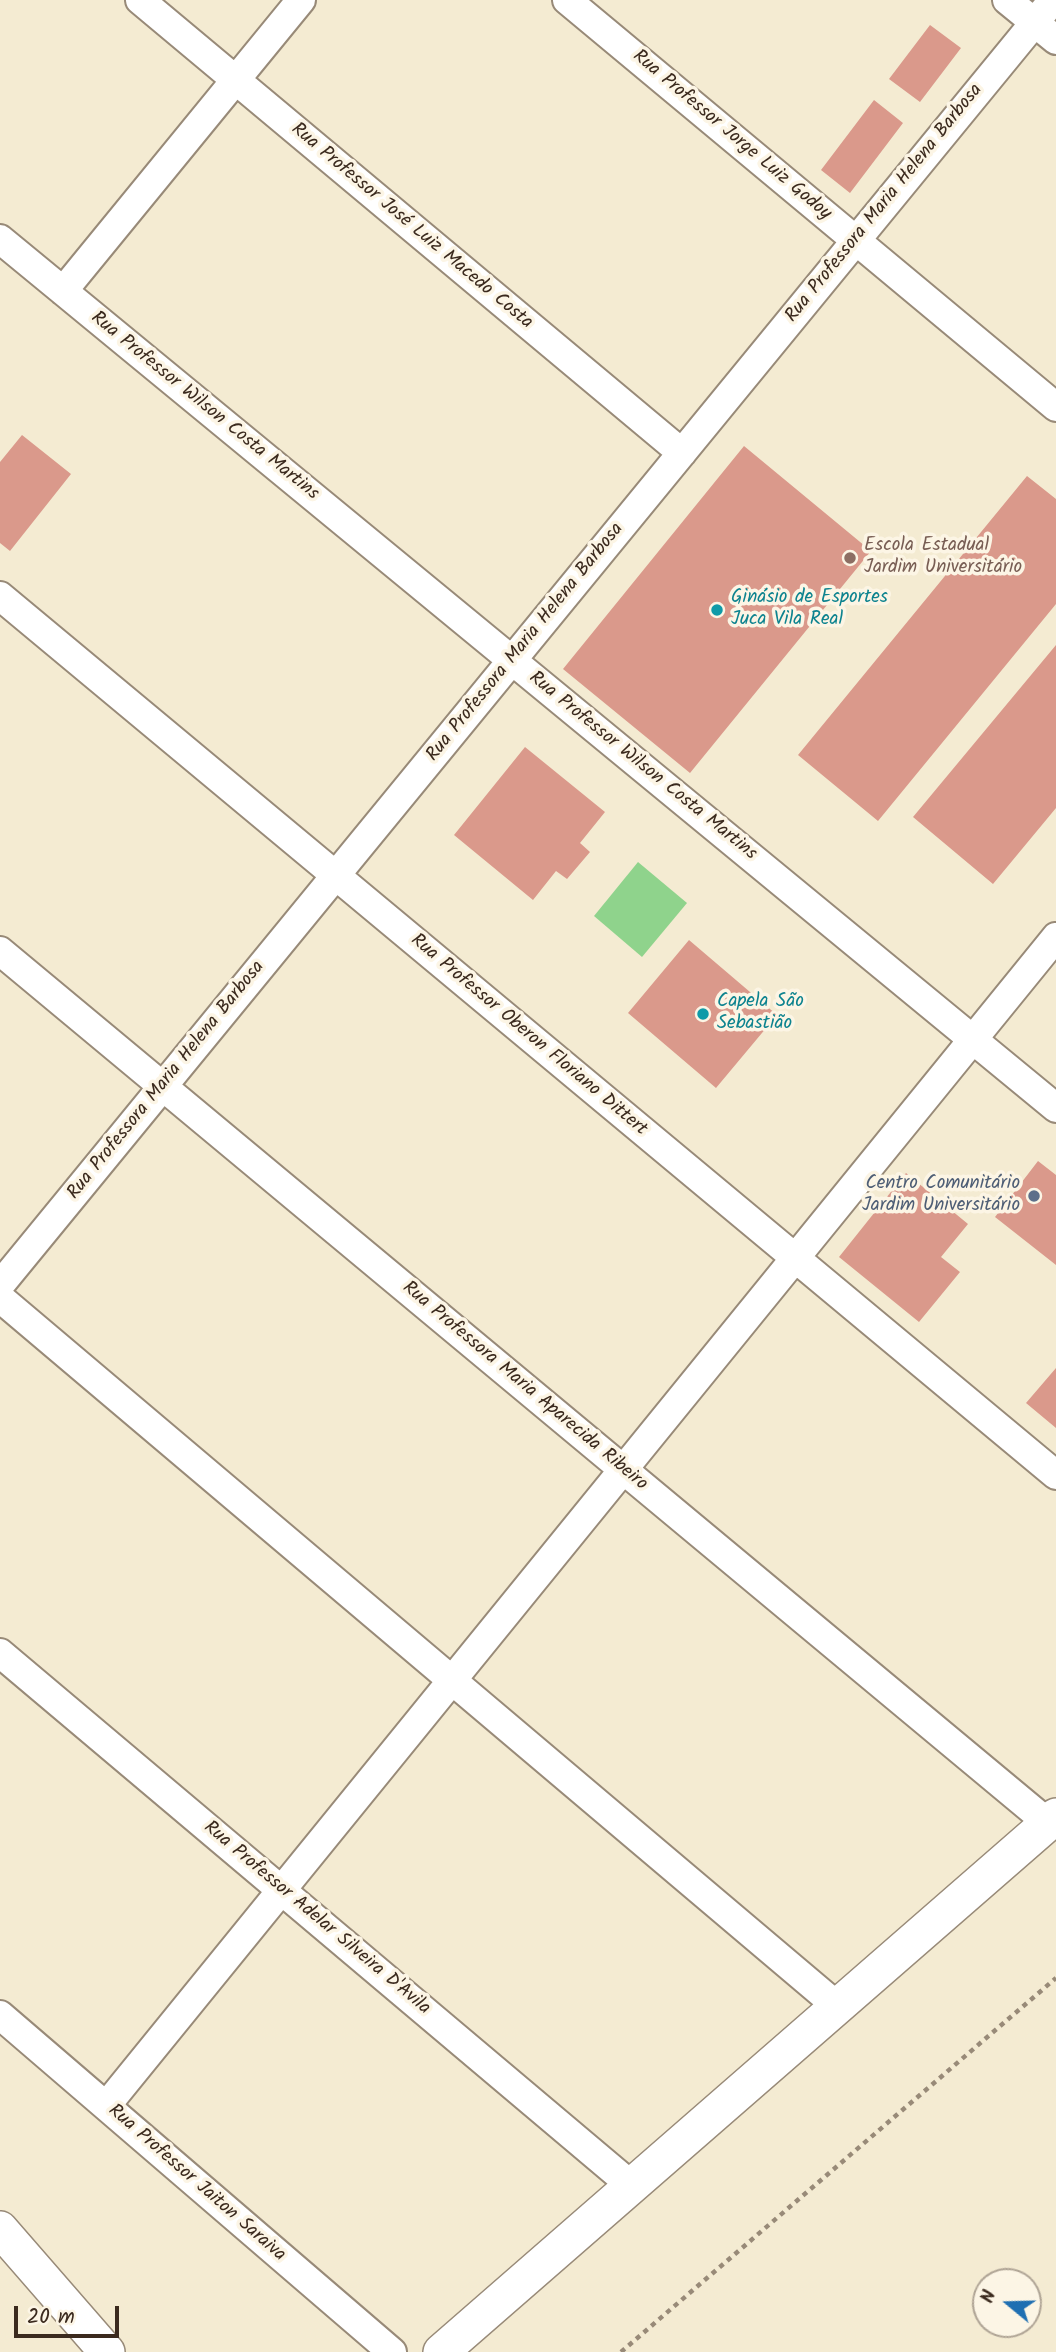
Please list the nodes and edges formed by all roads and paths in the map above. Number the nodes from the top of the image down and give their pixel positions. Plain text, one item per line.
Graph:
1 (141, 0) edge
2 (301, 0) edge
3 (567, 0) edge
4 (1007, 0) edge
5 (1052, 0) edge
6 (1034, 22) junction
7 (1056, 40) edge
8 (235, 80) junction
9 (0, 239) edge
10 (856, 240) junction
11 (63, 291) junction
12 (1056, 407) edge
13 (682, 453) junction
14 (0, 596) edge
15 (512, 660) junction
16 (335, 876) junction
17 (1056, 937) edge
18 (0, 951) edge
19 (973, 1039) junction
20 (163, 1087) junction
21 (1056, 1108) edge
22 (795, 1257) junction
23 (0, 1285) edge
24 (0, 1298) edge
25 (623, 1469) junction
26 (1056, 1475) edge
27 (0, 1653) edge
28 (452, 1680) junction
29 (1052, 1819) edge
30 (281, 1890) junction
31 (1056, 1978) edge
32 (837, 2006) junction
33 (0, 2015) edge
34 (106, 2106) junction
35 (632, 2186) junction
36 (0, 2229) edge
37 (107, 2352) edge
38 (392, 2352) edge
39 (442, 2352) edge
40 (621, 2352) edge

1 - 8 street, Rua Professor José Luiz Macedo Costa
2 - 8 street
3 - 10 street, Rua Professor Jorge Luiz Godoy
4 - 6 street
5 - 6 street, Rua Professora Maria Helena Barbosa
6 - 7 street
6 - 10 street, Rua Professora Maria Helena Barbosa
8 - 11 street
8 - 13 street, Rua Professor José Luiz Macedo Costa
9 - 11 street, Rua Professor Wilson Costa Martins
10 - 12 street, Rua Professor Jorge Luiz Godoy
10 - 13 street, Rua Professora Maria Helena Barbosa
11 - 15 street, Rua Professor Wilson Costa Martins
13 - 15 street, Rua Professora Maria Helena Barbosa
14 - 16 street, Rua Professor Oberon Floriano Dittert
15 - 16 street, Rua Professora Maria Helena Barbosa
15 - 19 street, Rua Professor Wilson Costa Martins
16 - 20 street, Rua Professora Maria Helena Barbosa
16 - 22 street, Rua Professor Oberon Floriano Dittert
17 - 19 street
18 - 20 street, Rua Professora Maria Aparecida Ribeiro
19 - 21 street, Rua Professor Wilson Costa Martins
19 - 22 street
20 - 23 street, Rua Professora Maria Helena Barbosa
20 - 25 street, Rua Professora Maria Aparecida Ribeiro
22 - 25 street
22 - 26 street, Rua Professor Oberon Floriano Dittert
24 - 28 street
25 - 28 street
25 - 29 street, Rua Professora Maria Aparecida Ribeiro
27 - 30 street, Rua Professor Adelar Silveira D'Avila
28 - 30 street
28 - 32 street
29 - 32 street
30 - 34 street
30 - 35 street, Rua Professor Adelar Silveira D'Avila
31 - 40 path
32 - 35 street
33 - 34 street, Rua Professor Jaiton Saraiva
34 - 38 street, Rua Professor Jaiton Saraiva
35 - 39 street
36 - 37 street

